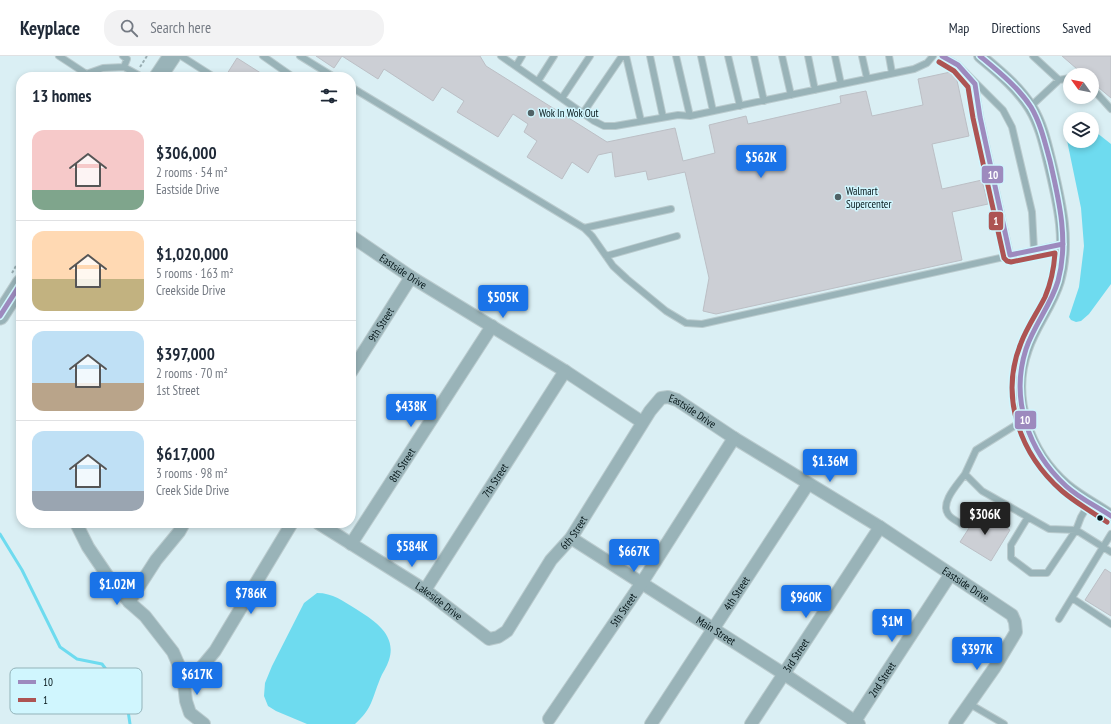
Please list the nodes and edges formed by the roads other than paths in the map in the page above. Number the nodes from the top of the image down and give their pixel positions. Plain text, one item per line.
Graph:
1 (59, 56) edge
2 (123, 56) edge
3 (172, 56) edge
4 (181, 56) edge
5 (263, 56) edge
6 (300, 56) edge
7 (501, 56) edge
8 (522, 56) edge
9 (554, 56) edge
10 (590, 56) edge
11 (622, 56) edge
12 (626, 56) edge
13 (650, 56) edge
14 (676, 56) edge
15 (701, 56) edge
16 (728, 56) edge
17 (754, 56) edge
18 (782, 56) edge
19 (808, 56) edge
20 (835, 56) edge
21 (862, 56) edge
22 (889, 56) edge
23 (924, 56) edge
24 (933, 56) edge
25 (942, 56) edge
26 (980, 56) edge
27 (1033, 56) edge
28 (927, 63) junction
29 (516, 66) junction
30 (124, 67) junction
31 (84, 72) edge
32 (95, 72) edge
33 (133, 72) edge
34 (161, 72) edge
35 (206, 72) edge
36 (286, 72) edge
37 (326, 72) edge
38 (892, 73) junction
39 (867, 78) junction
40 (1063, 79) edge
41 (1060, 80) junction
42 (538, 82) junction
43 (841, 84) junction
44 (976, 84) junction
45 (356, 90) edge
46 (815, 90) junction
47 (791, 95) junction
48 (1099, 96) edge
49 (562, 98) junction
50 (764, 101) junction
51 (740, 106) junction
52 (1030, 107) junction
53 (1111, 109) edge
54 (713, 111) junction
55 (583, 113) junction
56 (690, 116) junction
57 (663, 117) junction
58 (641, 121) junction
59 (671, 209) dead end
60 (584, 228) junction
61 (677, 236) dead end
62 (356, 239) edge
63 (1063, 244) junction
64 (1034, 250) junction
65 (1010, 255) junction
66 (606, 256) junction
67 (411, 277) junction
68 (16, 292) edge
69 (0, 316) edge
70 (492, 326) junction
71 (356, 364) edge
72 (565, 371) junction
73 (1024, 420) junction
74 (642, 422) junction
75 (734, 438) junction
76 (965, 474) junction
77 (808, 484) junction
78 (1090, 502) junction
79 (1111, 516) edge
80 (1028, 517) junction
81 (961, 524) dead end
82 (880, 527) junction
83 (78, 528) edge
84 (181, 528) edge
85 (289, 528) edge
86 (326, 528) edge
87 (1076, 530) junction
88 (1111, 534) edge
89 (571, 538) junction
90 (351, 544) junction
91 (1103, 547) junction
92 (1111, 552) edge
93 (950, 575) junction
94 (641, 584) junction
95 (425, 590) junction
96 (1072, 598) junction
97 (129, 602) junction
98 (1059, 619) dead end
99 (1111, 624) edge
100 (714, 629) junction
101 (498, 637) joint
102 (784, 674) junction
103 (183, 675) junction
104 (968, 703) junction
105 (549, 719) dead end
106 (856, 723) edge
107 (204, 724) edge
108 (651, 724) edge
109 (751, 724) edge
110 (955, 724) edge
111 (1004, 724) edge

1 - 31 lane
2 - 30 lane
3 - 34 street
4 - 35 lane
5 - 36 lane
6 - 37 lane
7 - 29 lane
8 - 29 lane
9 - 42 lane
10 - 49 lane
11 - 55 lane
12 - 58 lane
13 - 57 lane
14 - 56 lane
15 - 54 lane
16 - 51 lane
17 - 50 lane
18 - 47 lane
19 - 46 lane
20 - 43 lane
21 - 39 lane
22 - 38 lane
23 - 28 lane
24 - 28 lane
25 - 44 lane
26 - 52 street
27 - 41 lane
28 - 38 lane
29 - 42 lane
30 - 32 lane
30 - 33 lane
38 - 39 lane
39 - 43 lane
40 - 41 lane
41 - 52 lane
42 - 49 lane
43 - 46 lane
44 - 64 lane
44 - 65 lane
45 - 60 lane
46 - 47 lane
47 - 50 lane
48 - 53 lane
49 - 55 lane
50 - 51 lane
51 - 54 lane
52 - 63 street
54 - 56 lane
55 - 58 lane
56 - 57 lane
57 - 58 lane
59 - 60 lane
60 - 66 lane
61 - 66 lane
62 - 67 street, Eastside Drive
63 - 64 lane
63 - 73 street
64 - 65 lane
65 - 66 lane
67 - 70 street, Eastside Drive
67 - 71 street, 9th Street
68 - 69 street
70 - 72 street, Eastside Drive
70 - 90 street, 8th Street
72 - 74 street, Eastside Drive
72 - 95 street, 7th Street
73 - 76 lane
73 - 78 street
74 - 75 street, Eastside Drive
74 - 89 street, 6th Street
75 - 77 street, Eastside Drive
75 - 94 street, 5th Street
76 - 80 lane
76 - 81 lane
77 - 82 street, Eastside Drive
77 - 100 street, 4th Street
78 - 79 street
78 - 87 lane
80 - 87 lane
80 - 87 lane
82 - 93 street, Eastside Drive
82 - 102 street, 3rd Street
83 - 97 street
84 - 97 street
85 - 103 street
86 - 90 street, Lakeside Drive
87 - 91 lane
88 - 91 lane
89 - 94 street, Main Street
89 - 101 street, 6th Street
90 - 95 street, Lakeside Drive
91 - 92 lane
91 - 96 lane
93 - 104 street, Eastside Drive
93 - 106 street, 2nd Street
94 - 100 street, Main Street
94 - 105 street, 5th Street
95 - 101 street, Lakeside Drive
96 - 98 lane
96 - 99 lane
97 - 103 street
100 - 102 street, Main Street
100 - 108 street, 4th Street
102 - 106 street, Main Street
102 - 109 street, 3rd Street
103 - 107 street
104 - 110 street
104 - 111 lane

